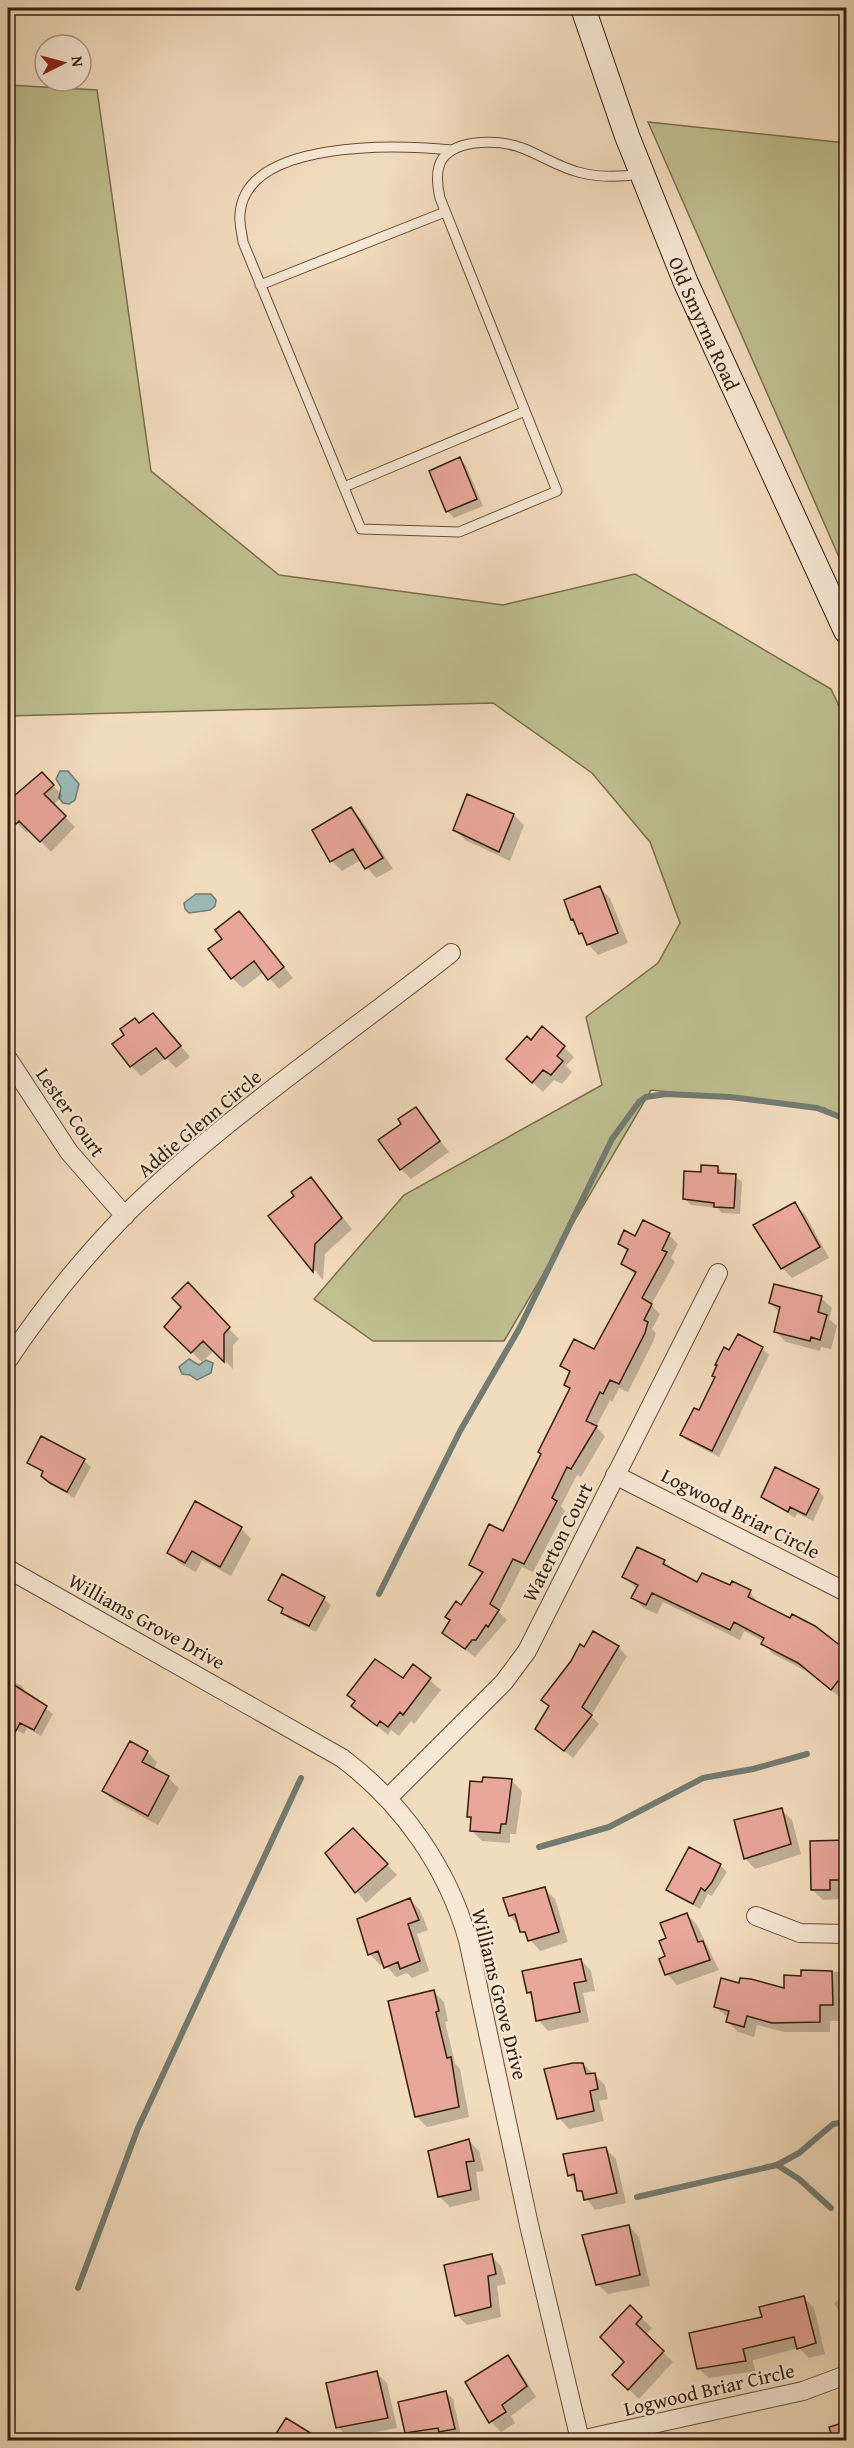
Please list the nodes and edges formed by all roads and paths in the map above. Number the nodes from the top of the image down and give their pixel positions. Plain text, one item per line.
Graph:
1 (583, 8) edge
2 (452, 150) junction
3 (641, 174) junction
4 (445, 212) junction
5 (260, 285) junction
6 (525, 411) junction
7 (344, 487) junction
8 (846, 631) edge
9 (451, 953) dead end
10 (8, 1059) edge
11 (125, 1216) junction
12 (718, 1273) dead end
13 (8, 1360) edge
14 (615, 1475) junction
15 (8, 1569) edge
16 (846, 1592) edge
17 (388, 1798) junction
18 (756, 1916) dead end
19 (846, 1934) edge
20 (846, 2375) edge
21 (580, 2440) edge

1 - 3 street, Old Smyrna Road
2 - 3 lane
2 - 4 lane
2 - 5 lane
3 - 8 street, Old Smyrna Road
4 - 5 lane
4 - 6 lane
5 - 7 lane
6 - 7 lane
6 - 7 lane
9 - 11 street, Addie Glenn Circle
10 - 11 street, Lester Court
11 - 13 street, Addie Glenn Circle
12 - 14 street, Waterton Court
14 - 16 street, Logwood Briar Circle
14 - 17 street, Waterton Court
15 - 17 street, Williams Grove Drive
17 - 21 street, Williams Grove Drive
18 - 19 street
20 - 21 street, Logwood Briar Circle

